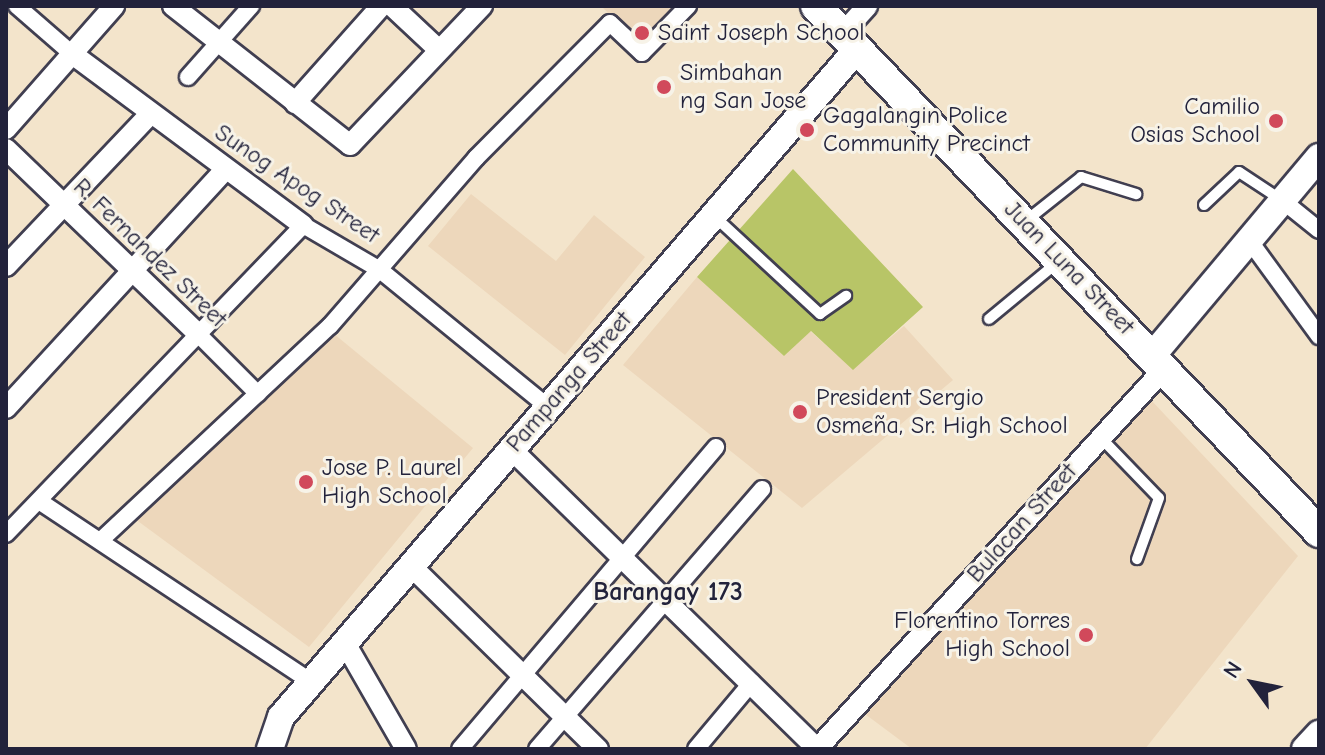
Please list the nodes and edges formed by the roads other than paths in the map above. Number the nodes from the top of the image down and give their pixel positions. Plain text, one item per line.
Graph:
1 (17, 6) edge
2 (114, 6) edge
3 (173, 6) edge
4 (251, 6) edge
5 (381, 6) edge
6 (392, 6) edge
7 (482, 6) edge
8 (688, 6) edge
9 (816, 6) edge
10 (867, 6) edge
11 (218, 41) junction
12 (851, 41) junction
13 (439, 50) junction
14 (71, 53) junction
15 (188, 77) dead end
16 (295, 103) junction
17 (150, 114) junction
18 (6, 129) edge
19 (6, 149) edge
20 (1319, 157) edge
21 (226, 169) junction
22 (1136, 194) dead end
23 (1283, 201) junction
24 (1204, 205) dead end
25 (62, 206) junction
26 (713, 215) junction
27 (1025, 221) junction
28 (303, 225) junction
29 (1319, 230) edge
30 (1249, 240) junction
31 (1061, 260) junction
32 (6, 266) edge
33 (380, 270) junction
34 (131, 272) junction
35 (846, 296) dead end
36 (989, 319) dead end
37 (199, 335) junction
38 (1319, 336) edge
39 (1158, 362) junction
40 (258, 394) junction
41 (548, 407) junction
42 (6, 408) edge
43 (1101, 438) junction
44 (716, 447) dead end
45 (511, 449) junction
46 (762, 489) dead end
47 (42, 503) junction
48 (1319, 532) edge
49 (6, 534) edge
50 (100, 541) junction
51 (623, 557) junction
52 (1137, 559) dead end
53 (411, 566) junction
54 (666, 599) junction
55 (345, 643) junction
56 (522, 677) junction
57 (311, 682) junction
58 (752, 682) junction
59 (565, 718) junction
60 (1319, 734) edge
61 (270, 749) edge
62 (406, 749) edge
63 (460, 749) edge
64 (537, 749) edge
65 (598, 749) edge
66 (696, 749) edge
67 (817, 749) edge
68 (1305, 749) edge

1 - 14 street, Sunog Apog Street
2 - 14 street
3 - 11 street
4 - 11 street
5 - 16 street
6 - 13 street
7 - 13 street
8 - 33 street
9 - 12 main road, Juan Luna Street
10 - 12 street, Pampanga Street
11 - 15 street
11 - 16 street
12 - 26 street, Pampanga Street
12 - 27 main road, Juan Luna Street
13 - 16 street
14 - 17 street, Sunog Apog Street
14 - 18 street
17 - 21 street, Sunog Apog Street
17 - 25 street
19 - 25 street, R. Fernandez Street
20 - 23 street, Bulacan Street
21 - 28 street, Sunog Apog Street
21 - 34 street
22 - 27 lane
23 - 24 lane
23 - 29 street
23 - 30 street, Bulacan Street
25 - 32 street
25 - 34 street, R. Fernandez Street
26 - 35 lane
26 - 41 street, Pampanga Street
27 - 31 main road, Juan Luna Street
28 - 33 street, Sunog Apog Street
28 - 37 street
30 - 38 street
30 - 39 street, Bulacan Street
31 - 36 lane
31 - 39 main road, Juan Luna Street
33 - 40 street
33 - 41 street, Sunog Apog Street
34 - 37 street, R. Fernandez Street
34 - 42 street
37 - 40 street, R. Fernandez Street
37 - 47 street
39 - 43 street, Bulacan Street
39 - 48 main road, Juan Luna Street
40 - 50 street
41 - 45 street, Pampanga Street
43 - 52 lane
43 - 67 street, Bulacan Street
44 - 51 street
45 - 51 street
45 - 53 street, Pampanga Street
46 - 54 street
47 - 49 street
47 - 50 street
50 - 57 street
51 - 54 street
51 - 56 street
53 - 55 street, Pampanga Street
53 - 56 street
54 - 58 street
54 - 59 street
55 - 57 street, Pampanga Street
55 - 62 street
56 - 59 street
56 - 63 street
57 - 61 street, Pampanga Street
58 - 66 street
58 - 67 street
59 - 64 street
59 - 65 street
60 - 68 street

